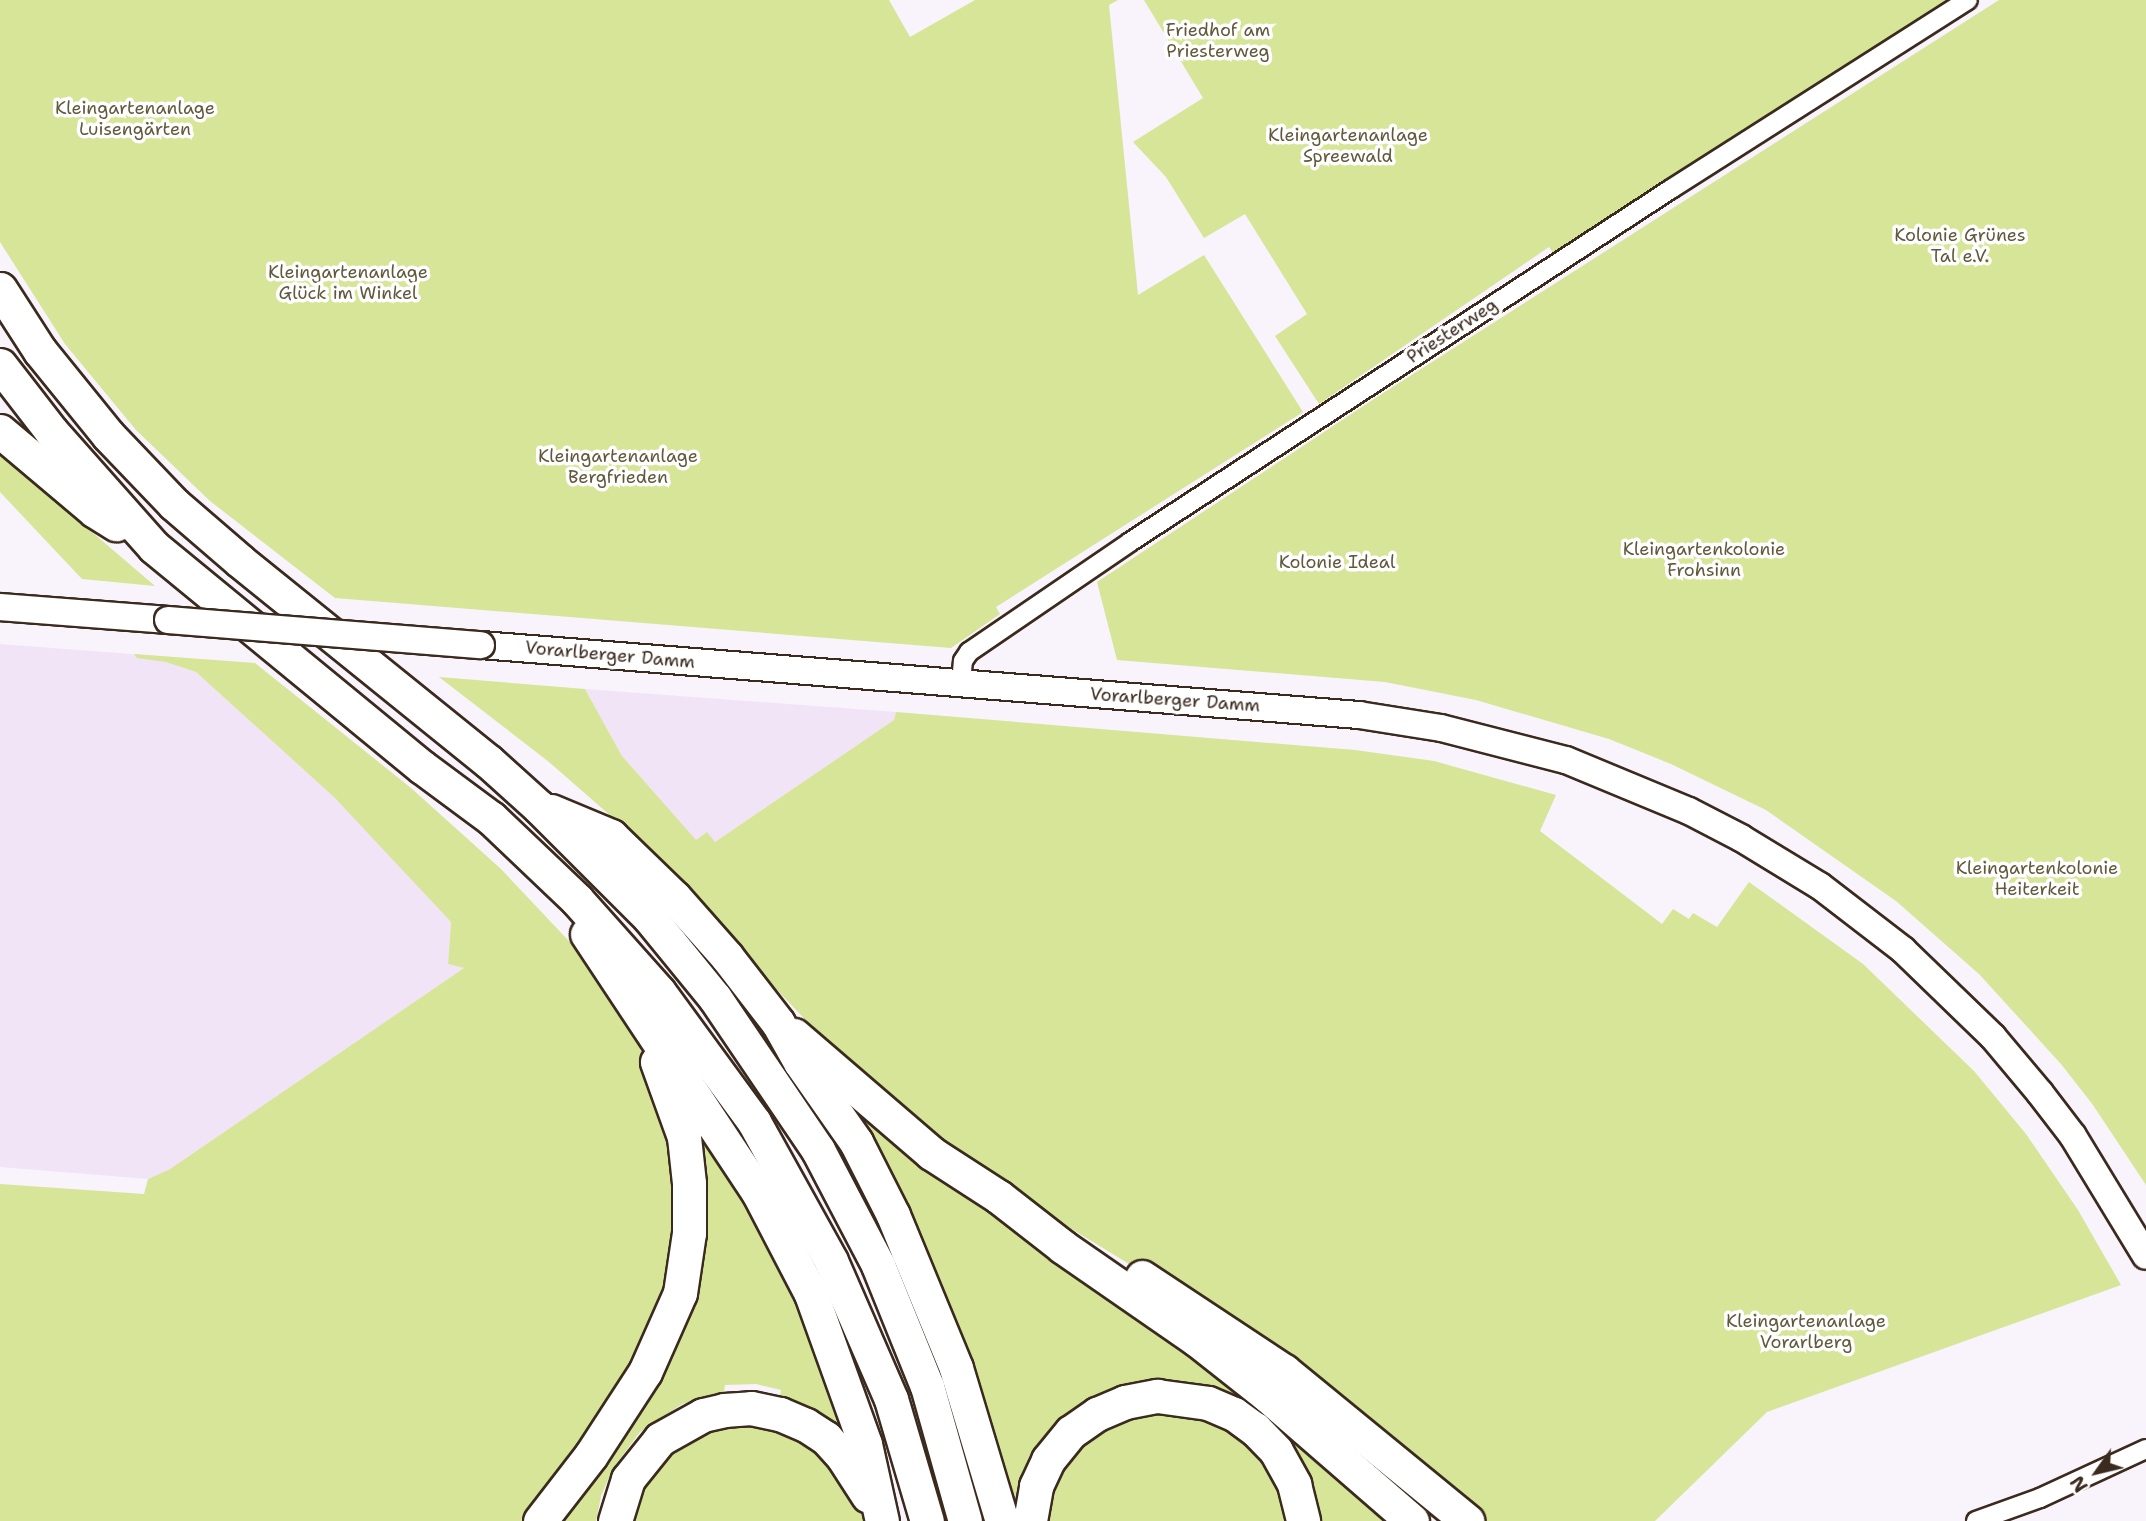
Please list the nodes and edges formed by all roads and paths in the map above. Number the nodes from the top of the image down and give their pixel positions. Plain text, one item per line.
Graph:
1 (1968, 0) edge
2 (0, 289) edge
3 (0, 365) edge
4 (0, 431) edge
5 (154, 547) junction
6 (0, 607) edge
7 (961, 683) junction
8 (539, 807) junction
9 (536, 859) junction
10 (640, 1013) junction
11 (778, 1023) junction
12 (999, 1197) junction
13 (2146, 1256) edge
14 (2146, 1449) edge
15 (540, 1521) edge
16 (615, 1521) edge
17 (881, 1521) edge
18 (927, 1521) edge
19 (965, 1521) edge
20 (1002, 1521) edge
21 (1030, 1521) edge
22 (1303, 1521) edge
23 (1412, 1521) edge
24 (1467, 1521) edge
25 (1976, 1521) edge

1 - 7 street, Priesterweg
2 - 8 highway
3 - 5 highway
4 - 5 highway
5 - 9 highway
6 - 7 street, Vorarlberger Damm, bridge
7 - 13 street, Vorarlberger Damm
8 - 11 highway
8 - 19 highway
9 - 10 highway
9 - 18 highway
10 - 15 highway
10 - 17 highway
11 - 12 highway
11 - 20 highway
12 - 23 highway
12 - 24 highway
14 - 25 street
16 - 17 highway
21 - 22 highway

